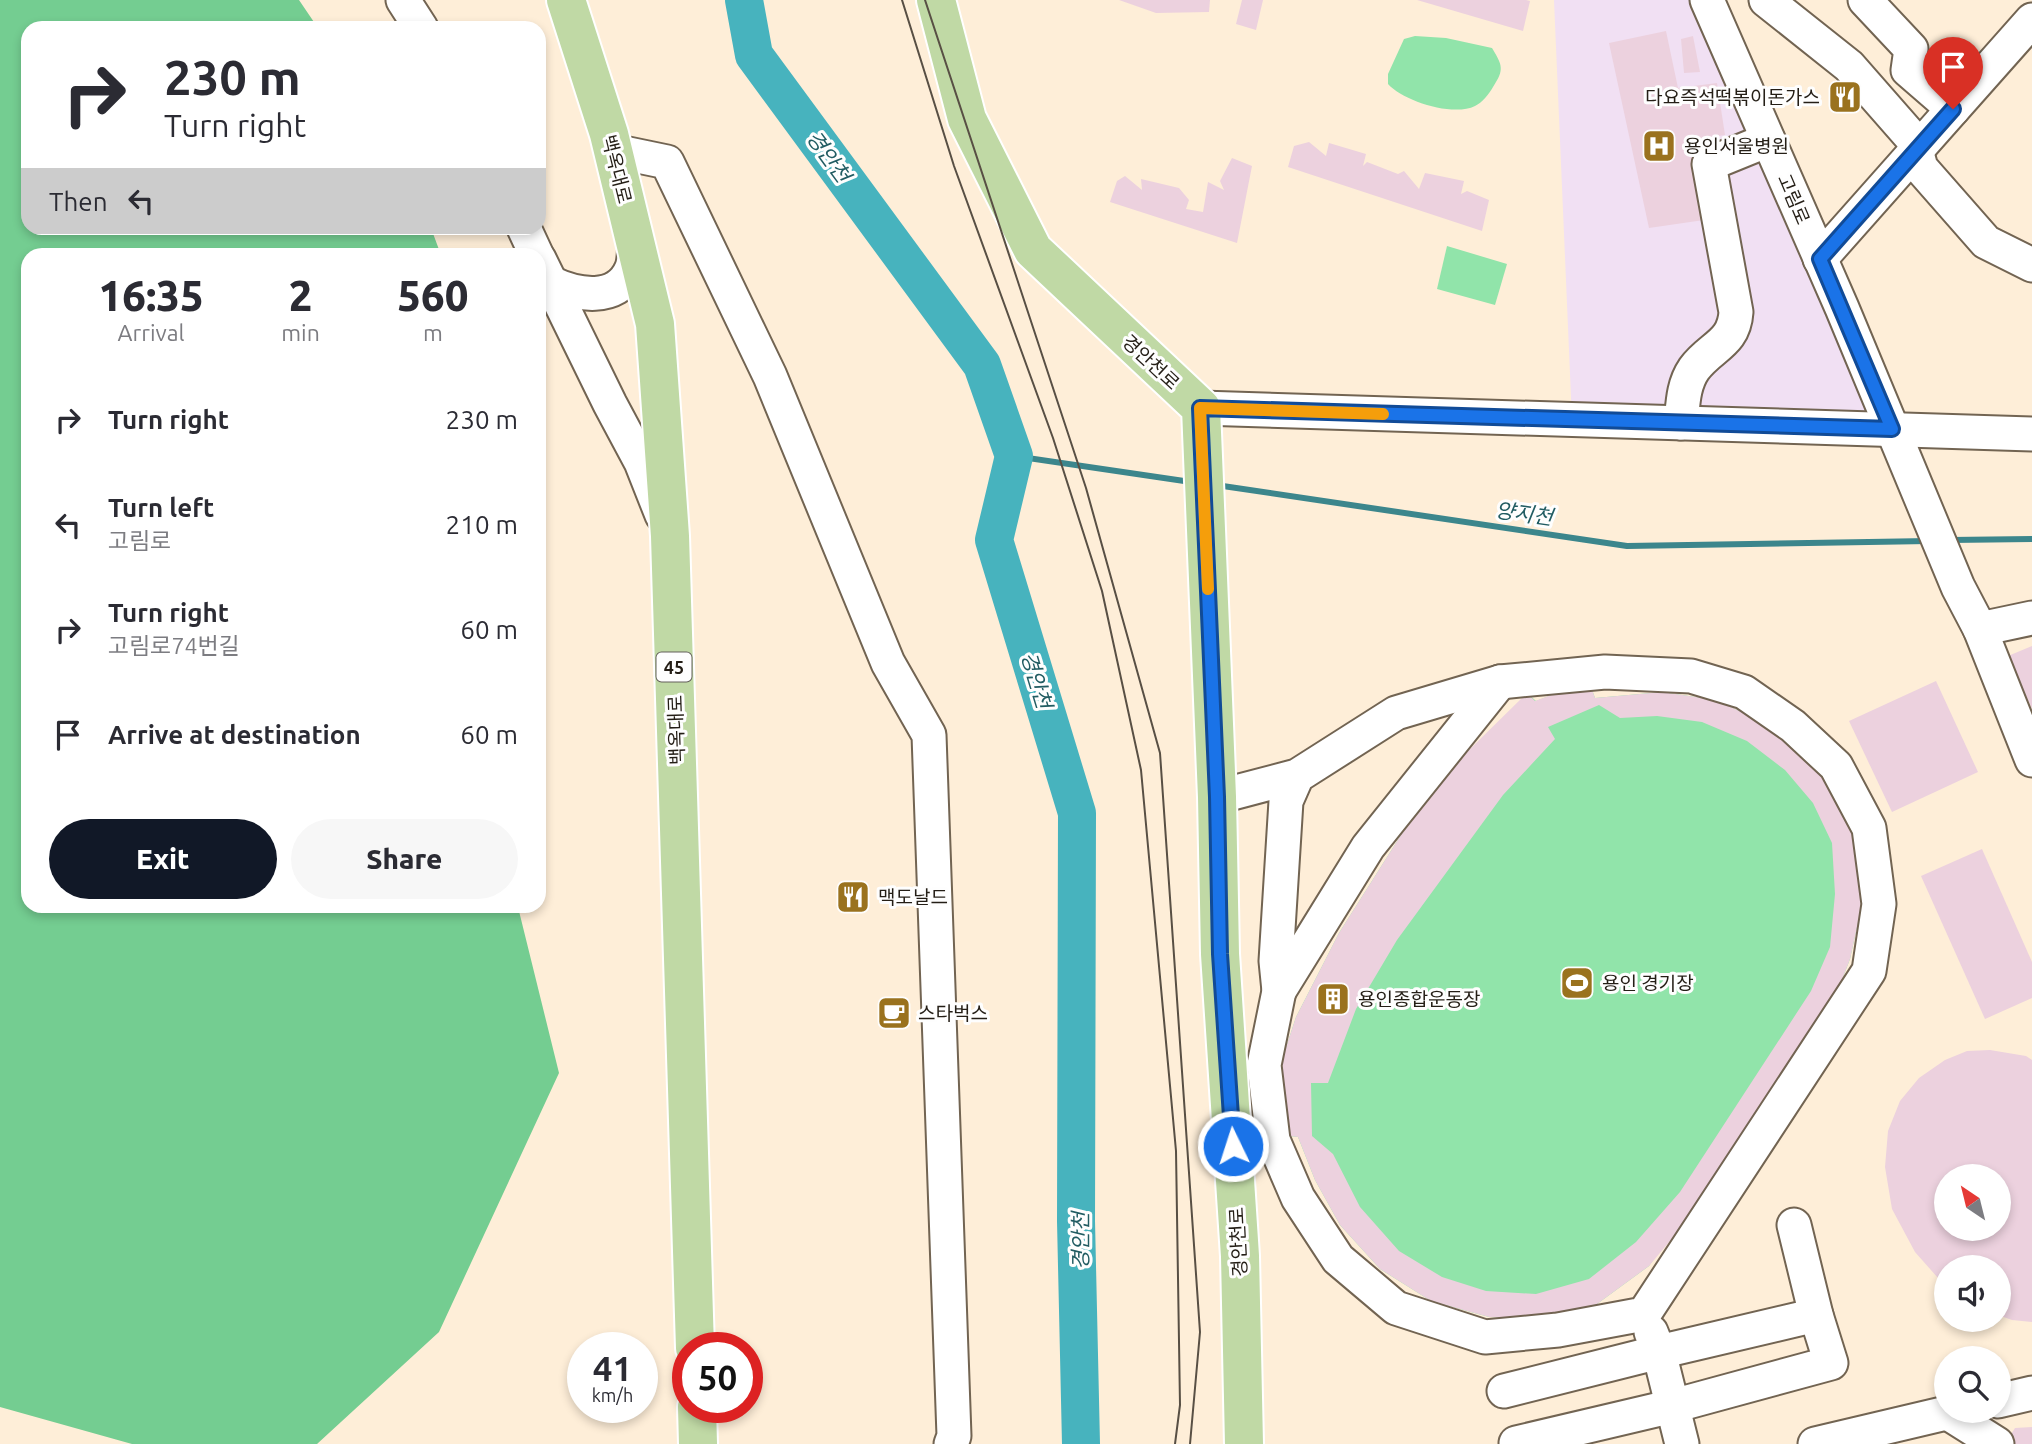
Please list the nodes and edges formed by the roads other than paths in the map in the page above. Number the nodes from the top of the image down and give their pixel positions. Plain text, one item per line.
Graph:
1 (403, 0) edge
2 (566, 0) edge
3 (936, 0) edge
4 (1707, 0) edge
5 (1766, 0) edge
6 (1865, 0) edge
7 (416, 21) edge
8 (2027, 35) edge
9 (1953, 109) junction
10 (1768, 140) junction
11 (614, 151) junction
12 (1915, 152) junction
13 (635, 242) junction
14 (1820, 259) junction
15 (2032, 265) edge
16 (546, 270) edge
17 (546, 274) edge
18 (1201, 420) junction
19 (1681, 423) junction
20 (1894, 433) junction
21 (2032, 434) edge
22 (670, 536) junction
23 (2032, 618) edge
24 (1980, 629) junction
25 (1500, 682) junction
26 (2032, 760) edge
27 (1297, 776) junction
28 (1217, 797) junction
29 (1279, 991) junction
30 (1794, 1226) dead end
31 (1644, 1314) junction
32 (1816, 1315) junction
33 (695, 1332) edge
34 (1659, 1352) junction
35 (1504, 1391) dead end
36 (2032, 1393) edge
37 (2011, 1398) edge
38 (1673, 1406) junction
39 (1934, 1416) edge
40 (697, 1423) edge
41 (1968, 1423) edge
42 (1516, 1443) edge
43 (698, 1444) edge
44 (950, 1444) edge
45 (1244, 1444) edge
46 (1682, 1444) edge
47 (1815, 1444) edge
48 (1997, 1444) edge

1 - 7 street
2 - 11 main road, 백옥대로 / 45
3 - 18 main road, 경안천로
4 - 10 street, 고림로
5 - 12 street
6 - 9 street
8 - 9 street
9 - 12 street
10 - 14 street, 고림로
10 - 19 street
11 - 13 main road, 백옥대로 / 45
11 - 44 street
12 - 14 street
12 - 15 street
13 - 16 street
13 - 22 main road, 백옥대로 / 45
14 - 20 street, 고림로
17 - 22 street
18 - 19 street
18 - 28 main road, 경안천로
19 - 20 street
20 - 21 street
20 - 24 street, 고림로
22 - 33 main road, 백옥대로 / 45
23 - 24 street
24 - 26 street, 고림로
25 - 27 street
25 - 29 street
25 - 31 street
27 - 28 street
27 - 29 street
28 - 45 main road, 경안천로
29 - 31 street
30 - 32 street
31 - 34 street
32 - 34 street
32 - 38 street
34 - 35 street
34 - 38 street
36 - 37 street
38 - 42 street
38 - 46 street
39 - 47 street
40 - 43 main road
41 - 48 street

